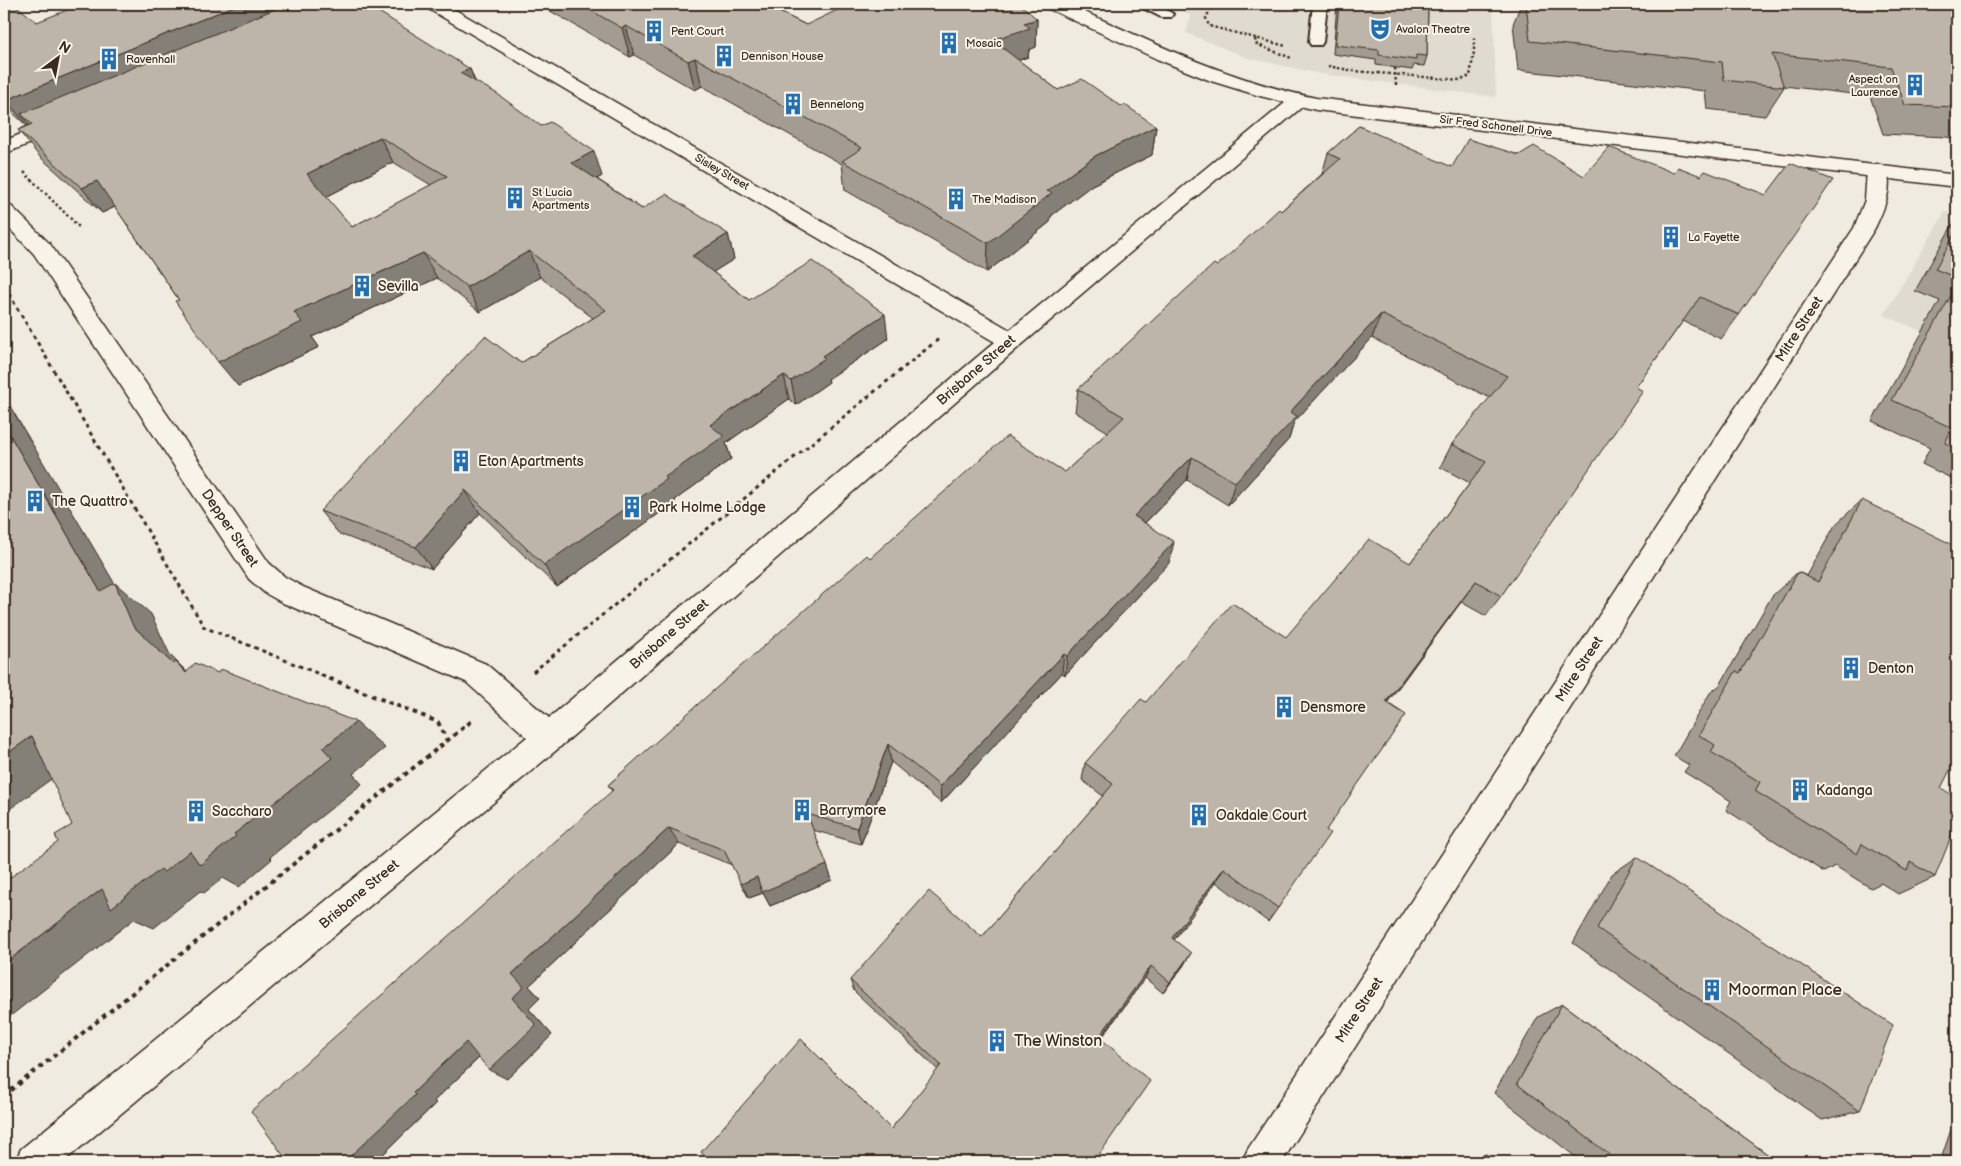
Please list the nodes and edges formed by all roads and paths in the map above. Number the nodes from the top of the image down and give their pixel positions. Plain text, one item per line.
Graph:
1 (433, 4) edge
2 (1053, 4) edge
3 (1146, 4) edge
4 (1213, 4) edge
5 (1320, 4) edge
6 (1166, 14) dead end
7 (1474, 36) dead end
8 (1255, 39) junction
9 (1316, 42) dead end
10 (1288, 46) dead end
11 (1298, 60) dead end
12 (1326, 66) dead end
13 (1395, 68) edge
14 (1396, 74) junction
15 (1300, 101) junction
16 (76, 117) edge
17 (4, 148) edge
18 (21, 169) dead end
19 (1877, 170) junction
20 (1957, 181) edge
21 (4, 211) edge
22 (79, 227) dead end
23 (938, 339) dead end
24 (1011, 341) junction
25 (531, 673) dead end
26 (466, 726) dead end
27 (549, 737) junction
28 (4, 1096) edge
29 (34, 1162) edge
30 (1261, 1162) edge

1 - 24 street, Sisley Street
2 - 15 street, Sir Fred Schonell Drive
3 - 6 lane
4 - 8 path
5 - 9 lane
7 - 14 path
8 - 10 path
8 - 11 path
12 - 14 path
13 - 14 path
15 - 19 street, Sir Fred Schonell Drive
15 - 24 street, Brisbane Street
16 - 17 street
18 - 22 path
19 - 20 street, Sir Fred Schonell Drive
19 - 30 street, Mitre Street
21 - 27 street, Depper Street
23 - 25 path
24 - 27 street, Brisbane Street
26 - 28 path
27 - 29 street, Brisbane Street

